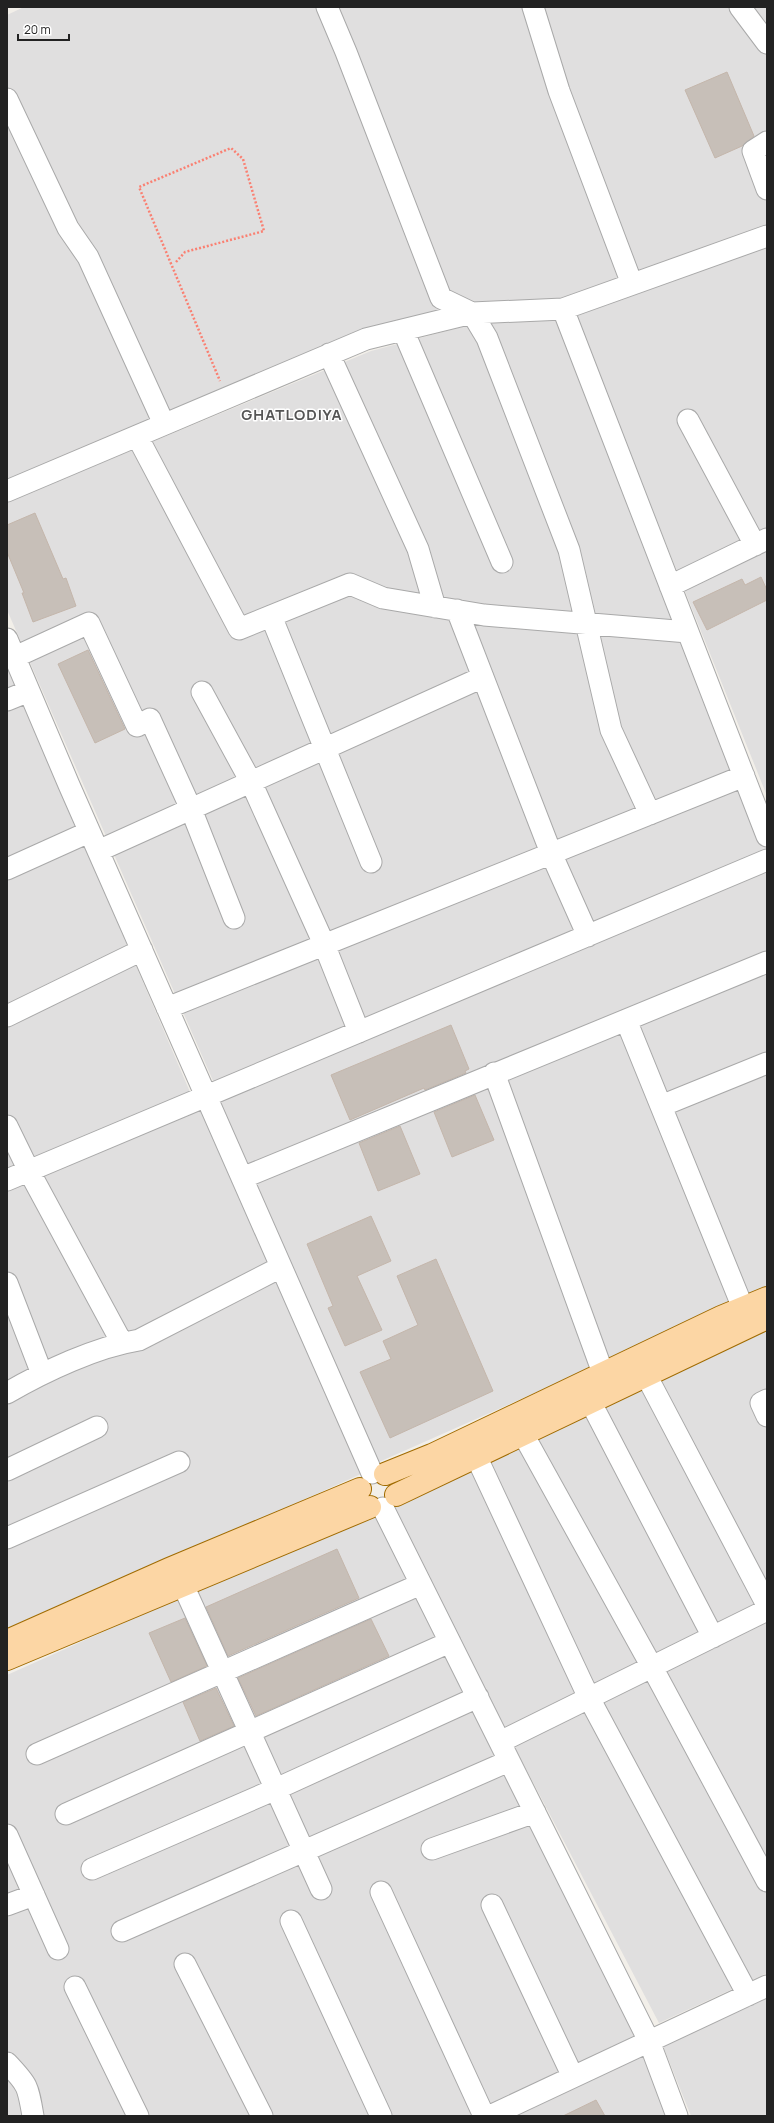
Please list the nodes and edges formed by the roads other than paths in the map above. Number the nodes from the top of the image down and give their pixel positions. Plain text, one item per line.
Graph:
1 (327, 7) edge
2 (533, 7) edge
3 (740, 7) edge
4 (767, 43) edge
5 (7, 99) edge
6 (767, 142) edge
7 (767, 189) edge
8 (767, 236) edge
9 (632, 284) junction
10 (563, 309) junction
11 (472, 313) junction
12 (403, 330) junction
13 (329, 354) junction
14 (688, 420) dead end
15 (164, 424) junction
16 (137, 436) junction
17 (7, 491) edge
18 (761, 542) edge
19 (502, 562) dead end
20 (670, 586) junction
21 (435, 606) junction
22 (457, 610) junction
23 (272, 616) junction
24 (586, 623) junction
25 (688, 632) junction
26 (11, 648) edge
27 (483, 677) junction
28 (29, 691) junction
29 (202, 692) dead end
30 (7, 700) edge
31 (324, 749) junction
32 (744, 776) junction
33 (251, 782) junction
34 (760, 797) edge
35 (191, 809) junction
36 (650, 814) junction
37 (90, 832) junction
38 (767, 836) edge
39 (98, 851) junction
40 (551, 853) junction
41 (767, 860) edge
42 (371, 862) dead end
43 (7, 869) edge
44 (234, 918) dead end
45 (588, 936) junction
46 (324, 944) junction
47 (142, 950) junction
48 (767, 962) edge
49 (167, 1008) junction
50 (7, 1016) edge
51 (626, 1020) junction
52 (359, 1032) junction
53 (767, 1063) edge
54 (494, 1074) junction
55 (206, 1097) junction
56 (661, 1106) junction
57 (7, 1126) edge
58 (29, 1171) junction
59 (242, 1178) junction
60 (7, 1180) edge
61 (281, 1267) junction
62 (7, 1283) edge
63 (767, 1298) edge
64 (743, 1308) junction
65 (767, 1318) edge
66 (122, 1343) junction
67 (603, 1373) junction
68 (42, 1374) junction
69 (646, 1375) junction
70 (7, 1392) edge
71 (767, 1400) edge
72 (590, 1401) junction
73 (767, 1416) edge
74 (97, 1427) dead end
75 (523, 1434) junction
76 (476, 1456) junction
77 (179, 1462) dead end
78 (7, 1470) edge
79 (378, 1491) junction
80 (7, 1538) edge
81 (421, 1584) junction
82 (183, 1585) junction
83 (767, 1605) edge
84 (767, 1610) edge
85 (713, 1637) junction
86 (7, 1641) edge
87 (450, 1642) junction
88 (7, 1659) edge
89 (652, 1667) junction
90 (223, 1673) junction
91 (478, 1697) junction
92 (589, 1698) junction
93 (249, 1730) junction
94 (500, 1742) junction
95 (37, 1754) dead end
96 (509, 1761) junction
97 (276, 1789) junction
98 (535, 1812) junction
99 (66, 1814) dead end
100 (7, 1835) edge
101 (432, 1849) dead end
102 (304, 1851) junction
103 (92, 1869) dead end
104 (767, 1881) edge
105 (321, 1888) dead end
106 (381, 1892) dead end
107 (34, 1894) junction
108 (7, 1905) edge
109 (492, 1905) dead end
110 (291, 1921) dead end
111 (122, 1931) dead end
112 (58, 1949) dead end
113 (185, 1964) dead end
114 (767, 1986) edge
115 (75, 1987) dead end
116 (748, 1994) junction
117 (649, 2041) junction
118 (7, 2063) edge
119 (572, 2077) junction
120 (33, 2116) edge
121 (138, 2116) edge
122 (262, 2116) edge
123 (381, 2116) edge
124 (484, 2116) edge
125 (490, 2116) edge
126 (677, 2116) edge

1 - 11 street
2 - 9 street
3 - 4 street
5 - 15 street
6 - 7 street
8 - 9 street
9 - 10 street
10 - 11 street
10 - 20 street
11 - 12 street
11 - 24 street
12 - 13 street
12 - 19 street
13 - 15 street
13 - 21 street
14 - 18 street
15 - 16 street
16 - 17 street
16 - 23 street
18 - 20 street
20 - 25 street
21 - 22 street
21 - 23 street
22 - 24 street
22 - 27 street
23 - 31 street
24 - 25 street
24 - 36 street
25 - 32 street
26 - 28 street
26 - 35 street
27 - 31 street
27 - 40 street
28 - 30 street
28 - 37 street
29 - 33 street
31 - 33 street
31 - 42 street
32 - 34 street
32 - 36 street
33 - 35 street
33 - 46 street
34 - 38 street
35 - 39 street
35 - 44 street
36 - 40 street
37 - 39 street
37 - 43 street
39 - 47 street
40 - 45 street
40 - 46 street
41 - 45 street
45 - 52 street
46 - 49 street
46 - 52 street
47 - 49 street
47 - 50 street
48 - 51 street
49 - 55 street
51 - 54 street
51 - 56 street
52 - 55 street
53 - 56 street
54 - 59 street
54 - 67 street
55 - 58 street
55 - 59 street
56 - 64 street
57 - 58 street
58 - 60 street
58 - 66 street
59 - 61 street
61 - 66 street
61 - 79 street
62 - 68 street
63 - 64 main road
64 - 67 main road
65 - 69 main road
66 - 68 street
67 - 79 main road
68 - 70 street
69 - 72 main road
69 - 83 street
71 - 73 street
72 - 75 main road
72 - 85 street
74 - 78 street
75 - 76 main road
75 - 89 street
76 - 79 main road
76 - 92 street
77 - 80 street
79 - 81 street
79 - 82 main road
79 - 86 main road
81 - 87 street
81 - 90 street
82 - 88 main road
82 - 90 street
84 - 85 street
85 - 89 street
87 - 91 street
87 - 93 street
89 - 92 street
89 - 104 street
90 - 93 street
90 - 95 street
91 - 94 street
91 - 97 street
92 - 94 street
92 - 116 street
93 - 97 street
93 - 99 street
94 - 96 street
96 - 98 street
96 - 102 street
97 - 102 street
97 - 103 street
98 - 101 street
98 - 117 street
100 - 107 street
102 - 105 street
102 - 111 street
106 - 124 street
107 - 108 street
107 - 112 street
109 - 119 street
110 - 123 street
113 - 122 street
114 - 116 street
115 - 121 street
116 - 117 street
117 - 119 street
117 - 126 street
118 - 120 street
119 - 125 street

